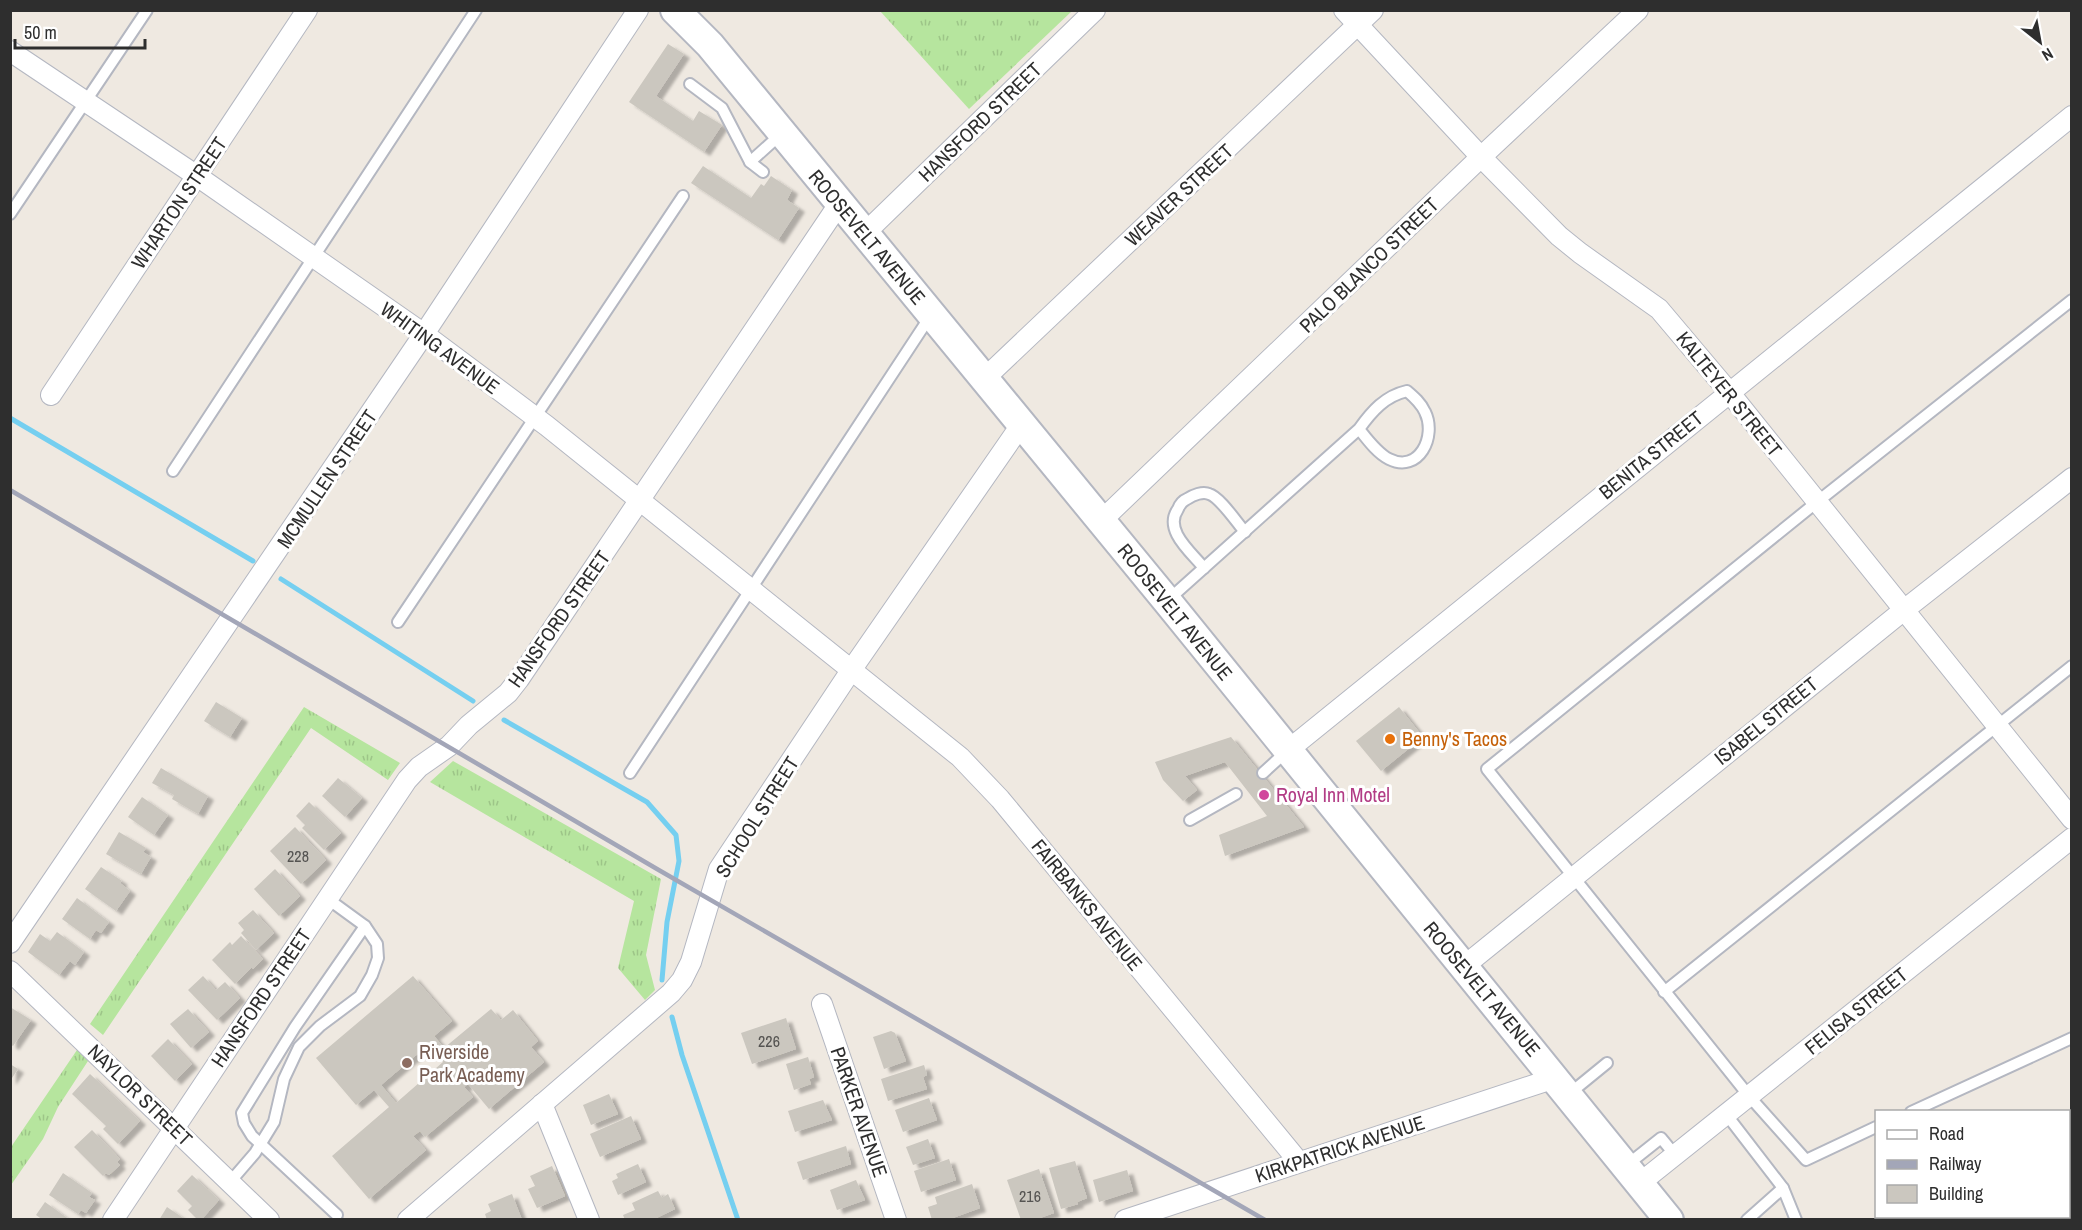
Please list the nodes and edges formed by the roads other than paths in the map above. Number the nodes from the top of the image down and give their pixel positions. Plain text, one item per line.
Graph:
1 (147, 10) edge
2 (307, 10) edge
3 (476, 10) edge
4 (638, 10) edge
5 (675, 10) edge
6 (1095, 10) edge
7 (1344, 10) edge
8 (1373, 10) edge
9 (1638, 10) edge
10 (1358, 26) junction
11 (10, 51) edge
12 (690, 84) dead end
13 (86, 102) junction
14 (2072, 116) edge
15 (782, 134) junction
16 (1481, 157) junction
17 (750, 162) junction
18 (763, 172) dead end
19 (196, 176) junction
20 (683, 196) dead end
21 (839, 204) junction
22 (10, 214) edge
23 (864, 234) junction
24 (314, 258) junction
25 (2072, 300) edge
26 (931, 315) junction
27 (424, 334) junction
28 (984, 379) junction
29 (1729, 392) junction
30 (51, 395) dead end
31 (536, 418) junction
32 (1021, 425) junction
33 (1359, 429) junction
34 (173, 471) dead end
35 (2072, 478) edge
36 (640, 501) junction
37 (1817, 502) junction
38 (1101, 522) junction
39 (1245, 532) junction
40 (1204, 568) junction
41 (750, 588) junction
42 (1167, 602) junction
43 (1904, 610) junction
44 (398, 622) dead end
45 (2072, 666) edge
46 (852, 669) junction
47 (1997, 726) junction
48 (1287, 751) junction
49 (630, 773) dead end
50 (1263, 773) dead end
51 (1236, 794) dead end
52 (2072, 819) edge
53 (1190, 820) dead end
54 (2072, 838) edge
55 (1574, 877) junction
56 (328, 899) junction
57 (365, 926) junction
58 (10, 943) edge
59 (1463, 967) junction
60 (10, 971) edge
61 (1664, 992) junction
62 (822, 1004) dead end
63 (2072, 1038) edge
64 (1607, 1063) dead end
65 (1562, 1086) junction
66 (1749, 1096) junction
67 (542, 1104) junction
68 (1915, 1110) edge
69 (1726, 1114) junction
70 (1875, 1127) edge
71 (174, 1128) junction
72 (261, 1145) junction
73 (1299, 1162) junction
74 (1633, 1175) junction
75 (230, 1182) junction
76 (1783, 1188) junction
77 (337, 1215) dead end
78 (413, 1217) edge
79 (113, 1220) edge
80 (269, 1220) edge
81 (589, 1220) edge
82 (896, 1220) edge
83 (1125, 1220) edge
84 (1669, 1220) edge
85 (1748, 1220) edge
86 (1796, 1220) edge

1 - 13 lane
2 - 19 street, WHARTON STREET
3 - 24 lane
4 - 27 street, MCMULLEN STREET
5 - 15 main road, ROOSEVELT AVENUE
6 - 23 street, HANSFORD STREET
7 - 10 street, KALTEYER STREET
8 - 10 street, WEAVER STREET
9 - 16 street, PALO BLANCO STREET
10 - 16 street, KALTEYER STREET
10 - 28 street, WEAVER STREET
11 - 13 street, WHITING AVENUE
12 - 17 lane
13 - 19 street, WHITING AVENUE
13 - 22 lane
14 - 29 street, BENITA STREET
15 - 17 lane
15 - 21 main road, ROOSEVELT AVENUE
16 - 29 street, KALTEYER STREET
16 - 38 street, PALO BLANCO STREET
17 - 18 lane
19 - 24 street, WHITING AVENUE
19 - 30 street, WHARTON STREET
20 - 31 lane
21 - 23 main road, ROOSEVELT AVENUE
21 - 36 street, HANSFORD STREET
23 - 26 main road, ROOSEVELT AVENUE
24 - 27 street, WHITING AVENUE
24 - 34 lane
25 - 37 lane
26 - 28 main road, ROOSEVELT AVENUE
26 - 41 lane
27 - 31 street, WHITING AVENUE
27 - 58 street, MCMULLEN STREET
28 - 32 main road, ROOSEVELT AVENUE
29 - 37 street, KALTEYER STREET
29 - 48 street, BENITA STREET
31 - 36 street, WHITING AVENUE
31 - 44 lane
32 - 38 main road, ROOSEVELT AVENUE
32 - 46 street, SCHOOL STREET
33 - 33 lane
33 - 39 lane
35 - 43 street, ISABEL STREET
36 - 41 street, WHITING AVENUE
36 - 56 street, HANSFORD STREET
37 - 43 street, KALTEYER STREET
37 - 55 lane
38 - 42 main road, ROOSEVELT AVENUE
39 - 40 lane
39 - 40 lane
40 - 42 lane
41 - 46 street, WHITING AVENUE
41 - 49 lane
42 - 48 main road, ROOSEVELT AVENUE
43 - 47 street, KALTEYER STREET
43 - 55 street, ISABEL STREET
45 - 47 lane
46 - 67 street, SCHOOL STREET
46 - 73 street, FAIRBANKS AVENUE
47 - 52 street, KALTEYER STREET
47 - 61 lane
48 - 50 lane
48 - 59 main road, ROOSEVELT AVENUE
51 - 53 lane
54 - 66 street, FELISA STREET
55 - 59 street, ISABEL STREET
55 - 61 lane
56 - 57 lane
56 - 71 street, HANSFORD STREET
57 - 72 lane
57 - 72 lane
59 - 65 main road, ROOSEVELT AVENUE
60 - 71 street, NAYLOR STREET
61 - 66 lane
62 - 82 street, PARKER AVENUE
63 - 68 lane
64 - 65 lane
65 - 73 street, KIRKPATRICK AVENUE
65 - 74 main road, ROOSEVELT AVENUE
66 - 69 street, FELISA STREET
66 - 70 lane
67 - 78 street, SCHOOL STREET
67 - 81 street
69 - 74 street, FELISA STREET
69 - 76 lane
71 - 75 street, NAYLOR STREET
71 - 79 street, HANSFORD STREET
72 - 75 lane
72 - 77 lane
73 - 83 street, KIRKPATRICK AVENUE
74 - 84 main road, ROOSEVELT AVENUE
75 - 80 street, NAYLOR STREET
76 - 85 lane
76 - 86 lane

